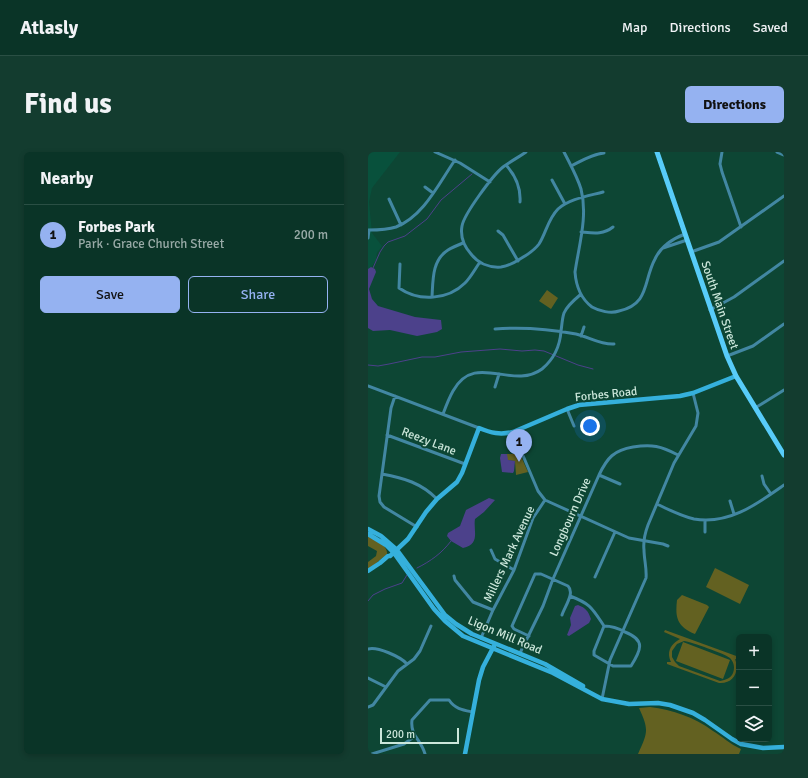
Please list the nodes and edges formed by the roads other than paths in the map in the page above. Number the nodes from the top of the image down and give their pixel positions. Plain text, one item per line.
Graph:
1 (435, 152) edge
2 (526, 152) edge
3 (564, 152) edge
4 (586, 152) edge
5 (657, 152) edge
6 (722, 152) edge
7 (777, 152) edge
8 (604, 153) edge
9 (784, 155) edge
10 (588, 157) junction
11 (455, 160) junction
12 (506, 165) junction
13 (571, 166) junction
14 (552, 180) dead end
15 (490, 182) junction
16 (425, 187) dead end
17 (603, 192) dead end
18 (433, 193) junction
19 (784, 196) edge
20 (582, 198) junction
21 (389, 199) dead end
22 (520, 202) dead end
23 (565, 204) junction
24 (401, 224) junction
25 (741, 226) junction
26 (612, 227) dead end
27 (368, 230) edge
28 (498, 231) dead end
29 (581, 232) junction
30 (685, 234) junction
31 (368, 238) edge
32 (687, 240) junction
33 (463, 243) junction
34 (663, 248) junction
35 (691, 252) junction
36 (518, 260) junction
37 (784, 261) edge
38 (480, 262) junction
39 (400, 264) dead end
40 (580, 295) junction
41 (432, 297) junction
42 (710, 310) junction
43 (784, 324) edge
44 (584, 327) dead end
45 (495, 329) dead end
46 (561, 332) junction
47 (581, 336) junction
48 (614, 344) dead end
49 (727, 356) junction
50 (500, 374) junction
51 (736, 376) junction
52 (368, 386) edge
53 (495, 387) dead end
54 (784, 390) edge
55 (692, 393) junction
56 (395, 396) junction
57 (567, 409) junction
58 (755, 409) junction
59 (444, 414) junction
60 (574, 426) dead end
61 (479, 428) junction
62 (514, 432) junction
63 (387, 435) junction
64 (678, 455) junction
65 (784, 455) edge
66 (465, 464) junction
67 (382, 474) junction
68 (599, 475) junction
69 (762, 476) dead end
70 (620, 484) dead end
71 (784, 485) edge
72 (771, 494) junction
73 (437, 499) junction
74 (545, 500) junction
75 (730, 501) dead end
76 (656, 504) junction
77 (734, 514) junction
78 (581, 516) junction
79 (705, 520) junction
80 (417, 527) junction
81 (368, 529) edge
82 (615, 532) junction
83 (705, 532) dead end
84 (368, 534) edge
85 (644, 541) junction
86 (668, 546) dead end
87 (491, 550) dead end
88 (394, 552) junction
89 (514, 570) junction
90 (368, 571) edge
91 (368, 574) edge
92 (454, 576) dead end
93 (595, 577) dead end
94 (553, 579) junction
95 (570, 596) junction
96 (493, 610) junction
97 (562, 614) dead end
98 (431, 626) dead end
99 (604, 626) junction
100 (623, 631) junction
101 (529, 636) junction
102 (481, 638) junction
103 (494, 646) junction
104 (368, 649) edge
105 (520, 653) junction
106 (407, 664) junction
107 (610, 664) junction
108 (368, 678) edge
109 (386, 687) junction
110 (595, 696) junction
111 (602, 699) junction
112 (368, 707) edge
113 (473, 712) junction
114 (415, 736) junction
115 (784, 747) edge
116 (372, 754) edge
117 (426, 754) edge
118 (465, 754) edge

1 - 11 street
2 - 12 street
3 - 13 street
4 - 10 street
5 - 30 main road, South Main Street
6 - 25 street
7 - 9 street
8 - 10 street
10 - 13 street
11 - 15 street
11 - 18 street
12 - 15 street
12 - 22 street
13 - 20 street
14 - 23 street
15 - 33 street
16 - 18 street
17 - 20 street
18 - 24 street
19 - 25 street
20 - 23 street
20 - 29 street
21 - 24 street
23 - 36 street
24 - 27 street
25 - 35 street
26 - 29 street
27 - 31 street
28 - 36 street
29 - 40 street
30 - 32 main road, South Main Street
30 - 34 street
32 - 34 street
32 - 35 main road, South Main Street
33 - 38 street
33 - 41 street
34 - 40 street
35 - 42 main road, South Main Street
36 - 38 street
37 - 42 street
38 - 41 street
39 - 41 street
40 - 46 street
42 - 49 main road, South Main Street
43 - 49 street
44 - 47 street
45 - 46 street
46 - 47 street
46 - 50 street
47 - 48 street
49 - 51 main road, South Main Street
50 - 53 street
50 - 59 street
51 - 55 main road, Forbes Road
51 - 58 main road, South Main Street
52 - 56 street, Forbes Road
54 - 58 street
55 - 57 main road, Forbes Road
55 - 64 street
56 - 59 street, Forbes Road
56 - 63 street
57 - 60 street
57 - 62 main road, Forbes Road
58 - 65 main road, South Main Street
59 - 61 street, Forbes Road
61 - 62 main road, Forbes Road
61 - 66 main road
62 - 74 street
63 - 66 street, Reezy Lane
63 - 67 street
64 - 68 street, Longbourn Drive
64 - 76 street
66 - 73 main road
67 - 73 street
67 - 80 street
68 - 70 street
68 - 78 street, Longbourn Drive
69 - 72 street
71 - 72 street
72 - 77 street
73 - 80 main road
74 - 78 street
74 - 89 street, Millers Mark Avenue
75 - 77 street
76 - 79 street
76 - 85 street
77 - 79 street
78 - 82 street
78 - 94 street, Longbourn Drive
79 - 83 street
80 - 88 main road
81 - 88 main road, Ligon Mill Road
82 - 85 street
82 - 93 street
84 - 88 main road, Ligon Mill Road
85 - 86 street
85 - 100 street
87 - 89 street
88 - 90 main road
88 - 91 main road
88 - 102 main road, Ligon Mill Road
88 - 103 main road, Ligon Mill Road
89 - 96 street, Millers Mark Avenue
92 - 96 street
94 - 95 street
94 - 101 street, Longbourn Drive
94 - 101 street
95 - 97 street
95 - 99 street
96 - 102 street, Millers Mark Avenue
98 - 106 street
99 - 100 street
99 - 107 street
100 - 107 street
100 - 107 street
101 - 105 street, Longbourn Drive
102 - 103 main road, Ligon Mill Road
103 - 105 main road, Ligon Mill Road
103 - 110 main road, Ligon Mill Road
103 - 113 main road
104 - 106 street
105 - 110 main road, Ligon Mill Road
106 - 109 street
107 - 111 street
108 - 109 street
109 - 112 street
110 - 111 main road, Ligon Mill Road
111 - 115 main road, Ligon Mill Road
113 - 114 street
113 - 118 main road
114 - 116 street
114 - 117 street

